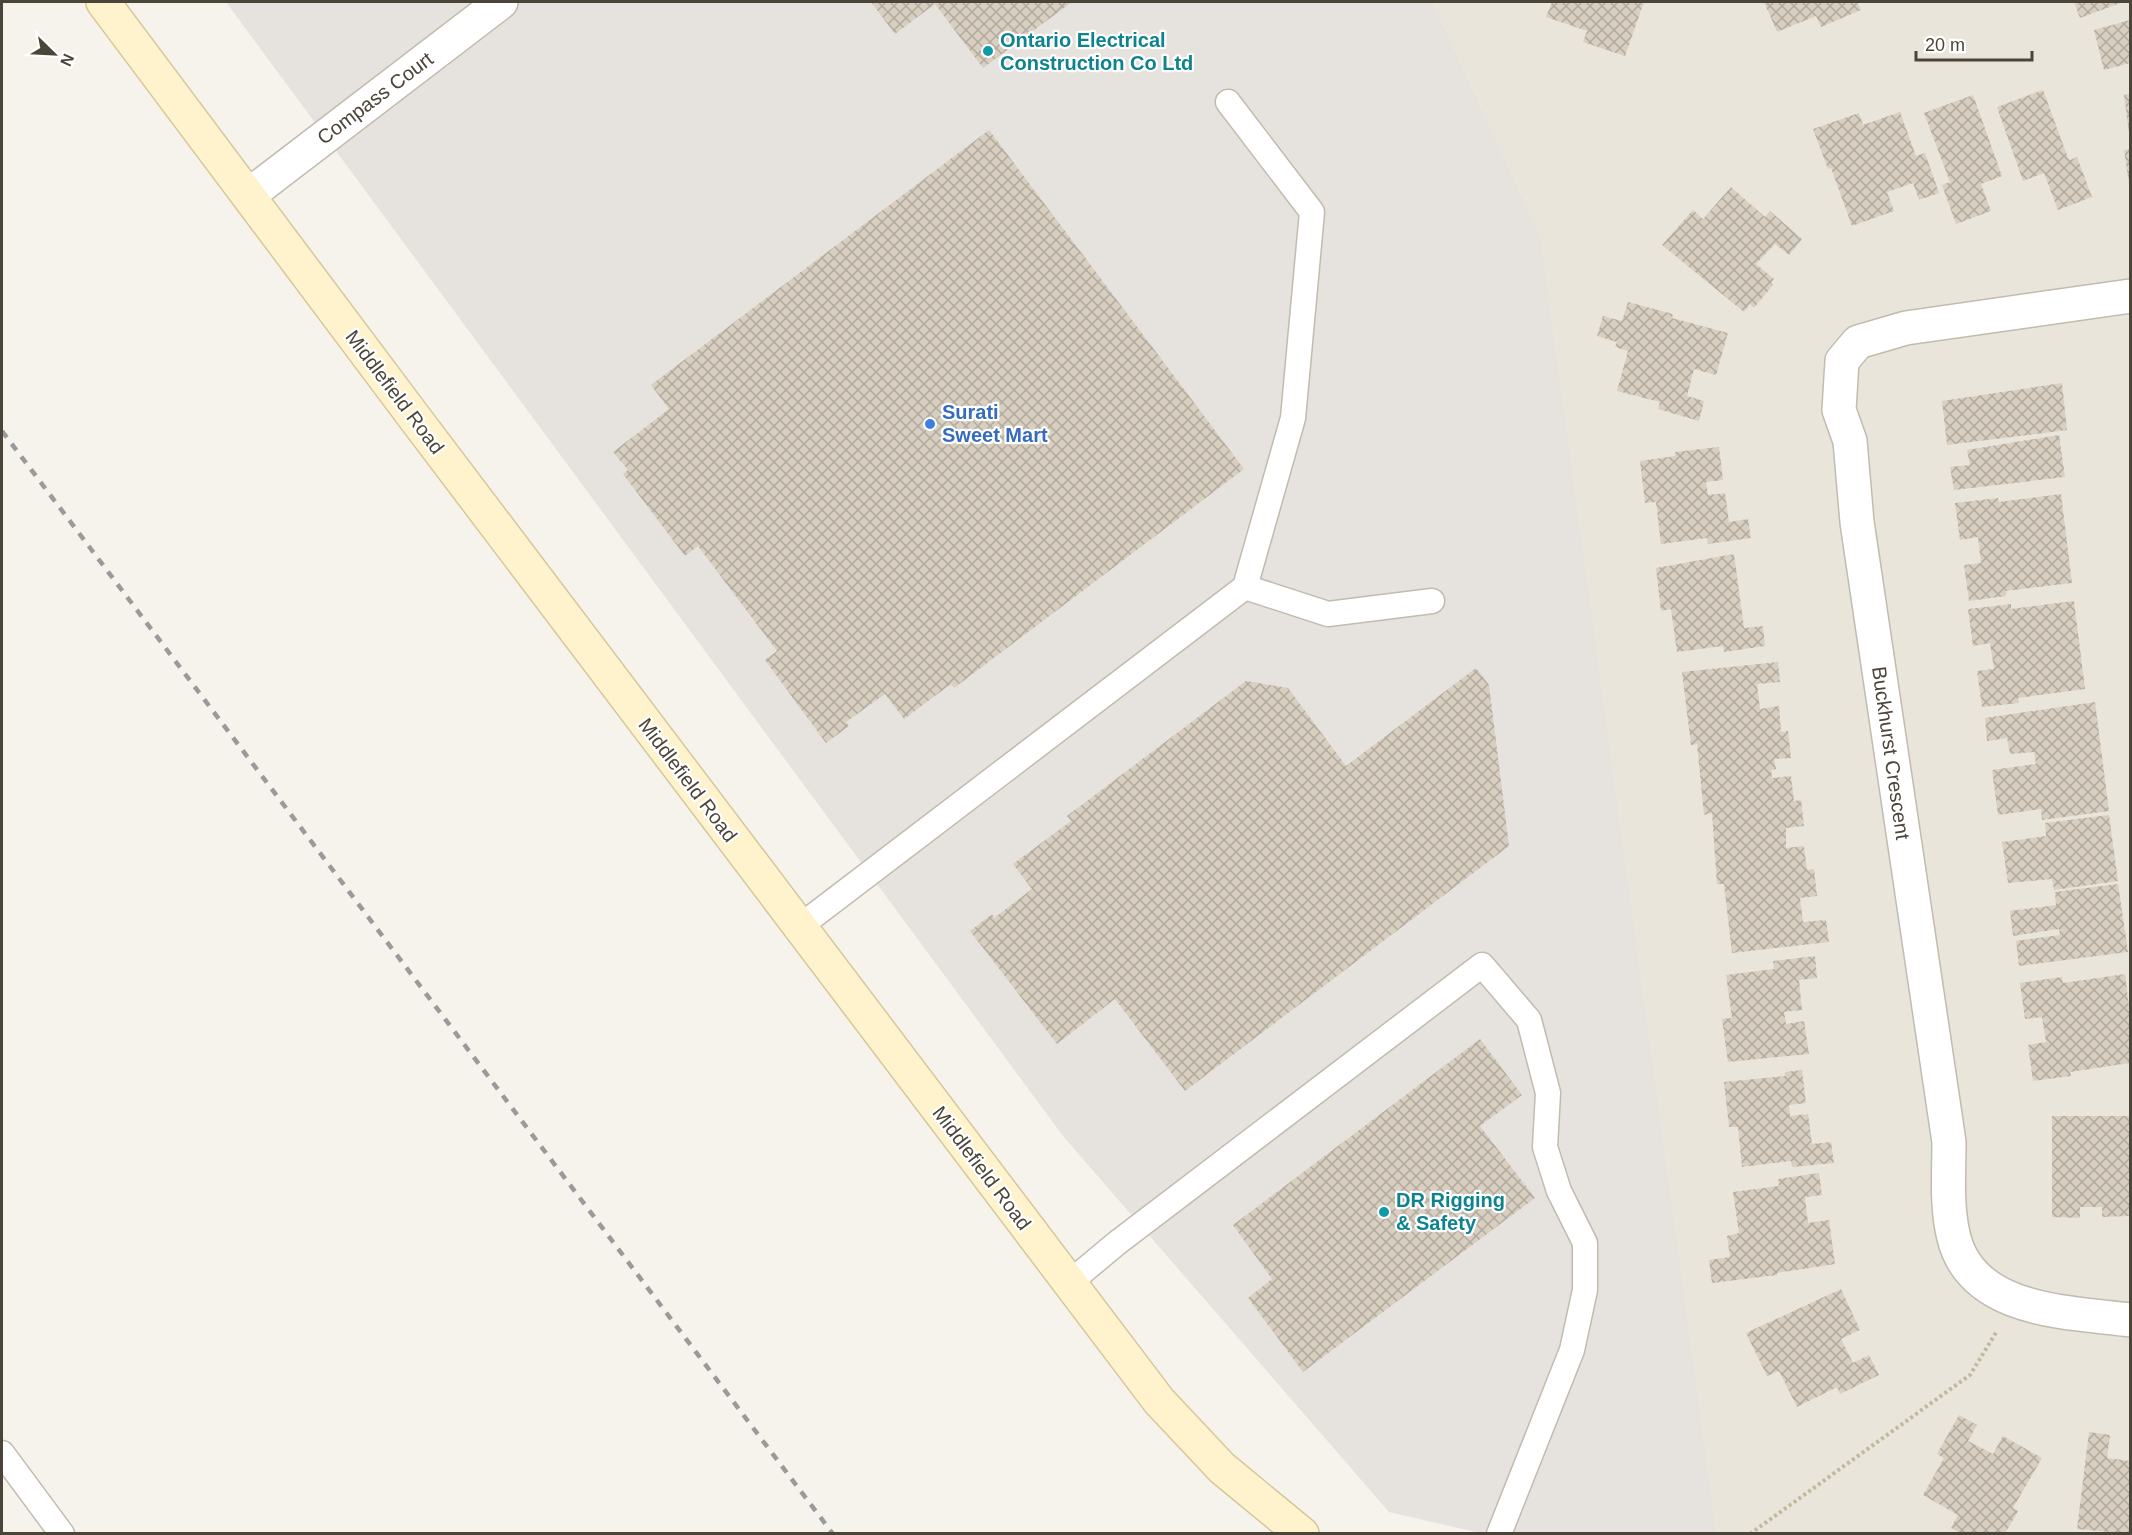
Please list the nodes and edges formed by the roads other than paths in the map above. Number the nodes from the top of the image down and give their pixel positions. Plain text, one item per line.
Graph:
1 (103, 2) edge
2 (501, 2) edge
3 (1228, 102) dead end
4 (249, 195) junction
5 (2130, 296) edge
6 (1245, 587) junction
7 (1432, 601) dead end
8 (799, 927) junction
9 (1069, 1283) junction
10 (2130, 1320) edge
11 (2, 1453) edge
12 (62, 1533) edge
13 (1302, 1533) edge
14 (1499, 1533) edge

1 - 4 main road, Middlefield Road
2 - 4 street, Compass Court
3 - 6 lane
4 - 8 main road, Middlefield Road
5 - 10 street, Buckhurst Crescent
6 - 7 lane
6 - 8 lane
8 - 9 main road, Middlefield Road
9 - 13 main road, Middlefield Road
9 - 14 lane
11 - 12 lane

